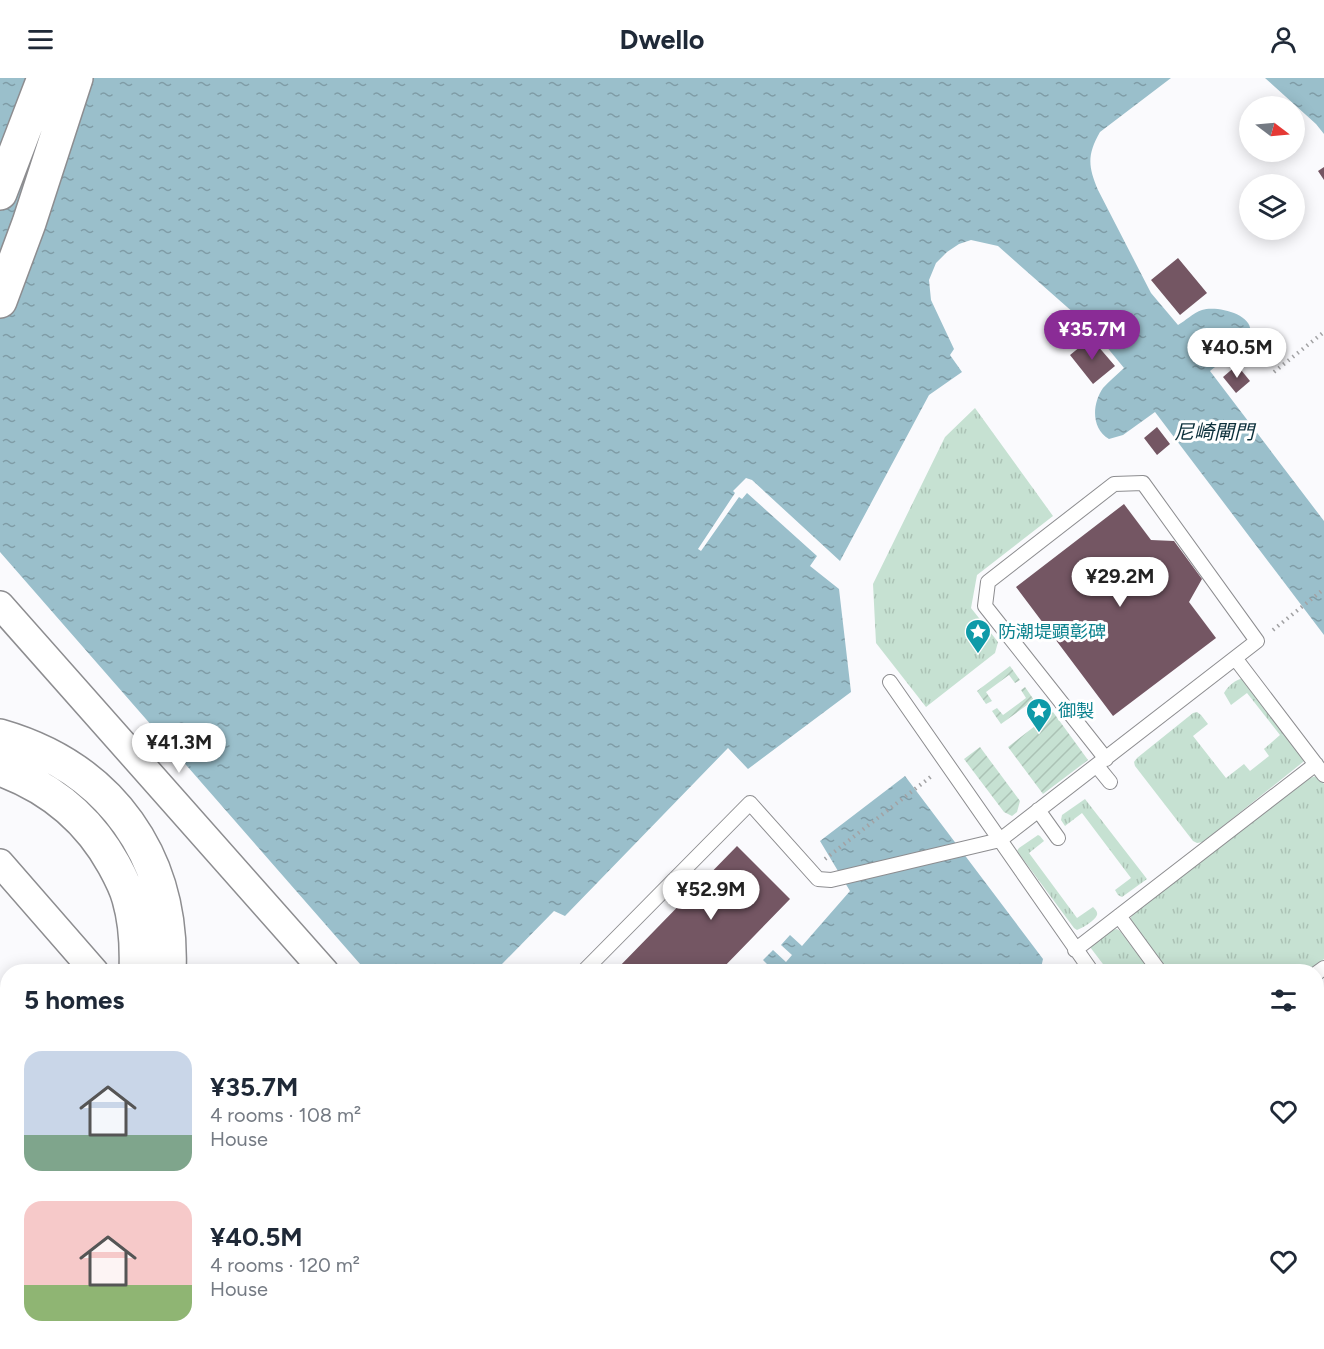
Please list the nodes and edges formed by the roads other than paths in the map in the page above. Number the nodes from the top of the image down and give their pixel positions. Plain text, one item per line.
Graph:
1 (44, 78) edge
2 (76, 78) edge
3 (0, 193) edge
4 (0, 302) edge
5 (0, 605) edge
6 (1234, 658) junction
7 (890, 682) dead end
8 (0, 736) edge
9 (1101, 762) junction
10 (0, 769) edge
11 (1320, 770) edge
12 (1110, 782) dead end
13 (1038, 810) junction
14 (1058, 837) dead end
15 (1000, 840) junction
16 (0, 863) edge
17 (1119, 916) junction
18 (1075, 950) junction
19 (88, 964) edge
20 (136, 964) edge
21 (169, 964) edge
22 (318, 964) edge
23 (591, 964) edge
24 (1086, 964) edge
25 (1154, 964) edge

1 - 3 main road
2 - 4 main road
5 - 22 street
6 - 9 lane
6 - 9 lane
6 - 11 lane
7 - 15 lane
8 - 21 main road
9 - 12 lane
9 - 13 lane
10 - 20 main road
11 - 17 lane
13 - 14 lane
13 - 15 lane
15 - 18 lane
15 - 23 lane
16 - 19 street
17 - 18 lane
17 - 25 lane
18 - 24 lane

